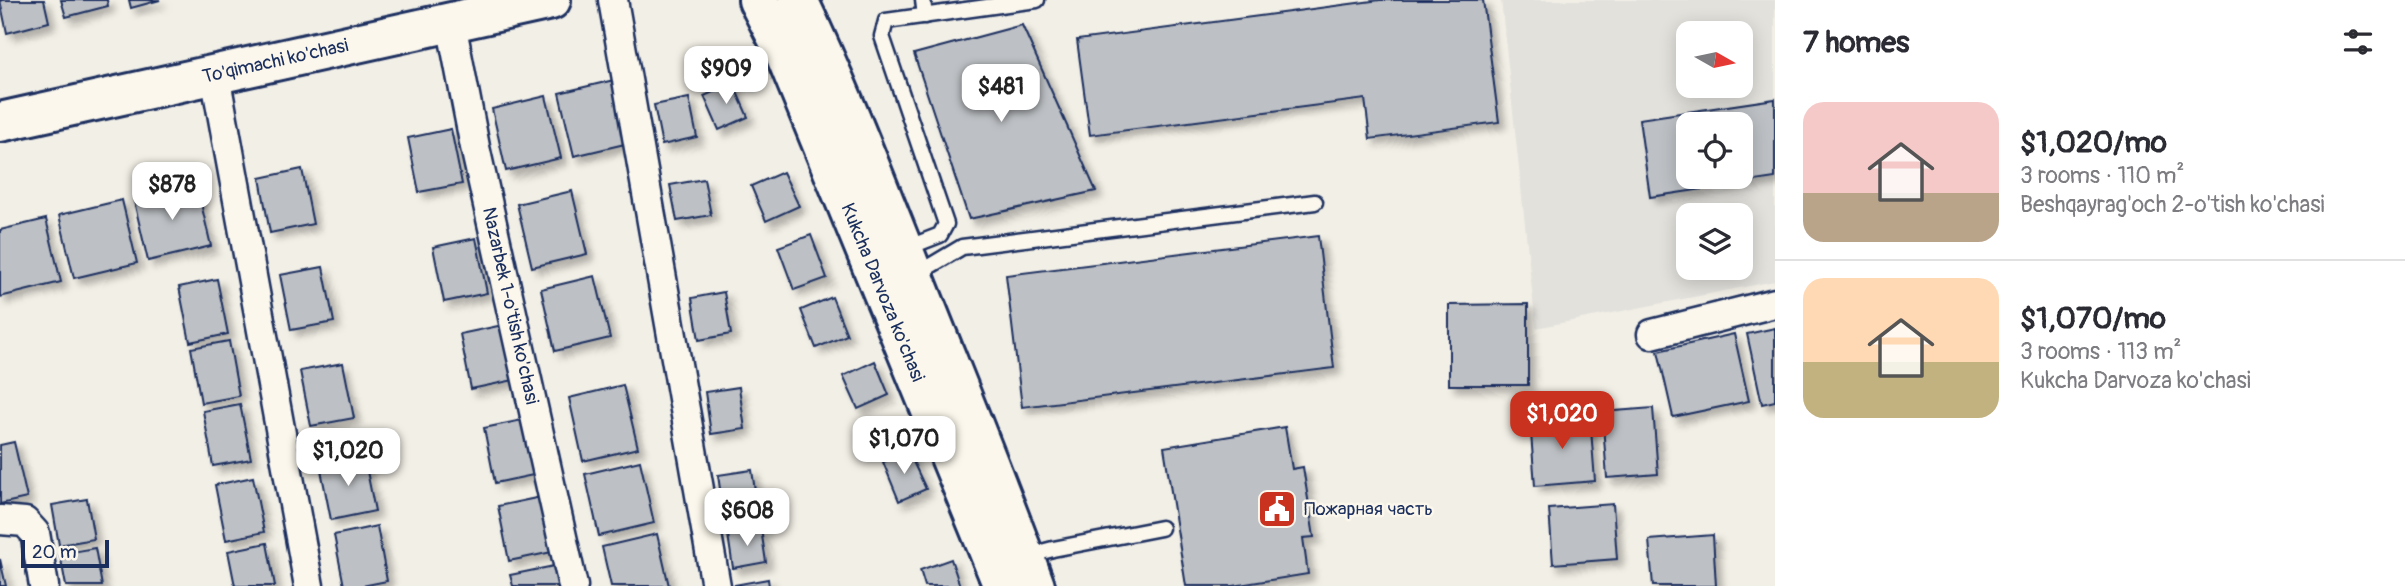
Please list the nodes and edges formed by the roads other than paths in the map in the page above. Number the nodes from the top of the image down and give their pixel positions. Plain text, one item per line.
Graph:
1 (551, 0) edge
2 (613, 0) edge
3 (758, 0) edge
4 (798, 0) edge
5 (923, 0) edge
6 (1037, 0) edge
7 (925, 16) junction
8 (450, 23) junction
9 (215, 75) junction
10 (0, 122) edge
11 (1315, 202) dead end
12 (908, 263) junction
13 (1775, 303) edge
14 (1652, 334) dead end
15 (0, 520) edge
16 (1161, 528) dead end
17 (1014, 574) edge
18 (44, 586) edge
19 (309, 586) edge
20 (573, 586) edge
21 (716, 586) edge

1 - 8 main road, To'qimachi ko'chasi
2 - 21 street
3 - 17 main road, Kukcha Darvoza ko'chasi
4 - 12 main road, Kukcha Darvoza ko'chasi
5 - 7 lane
6 - 7 lane
7 - 12 lane
8 - 9 main road, To'qimachi ko'chasi
8 - 20 street, Nazarbek 1-o'tish ko'chasi
9 - 10 main road, To'qimachi ko'chasi
9 - 19 street
11 - 12 lane
12 - 17 main road, Kukcha Darvoza ko'chasi
13 - 14 street
15 - 18 street
16 - 17 lane

